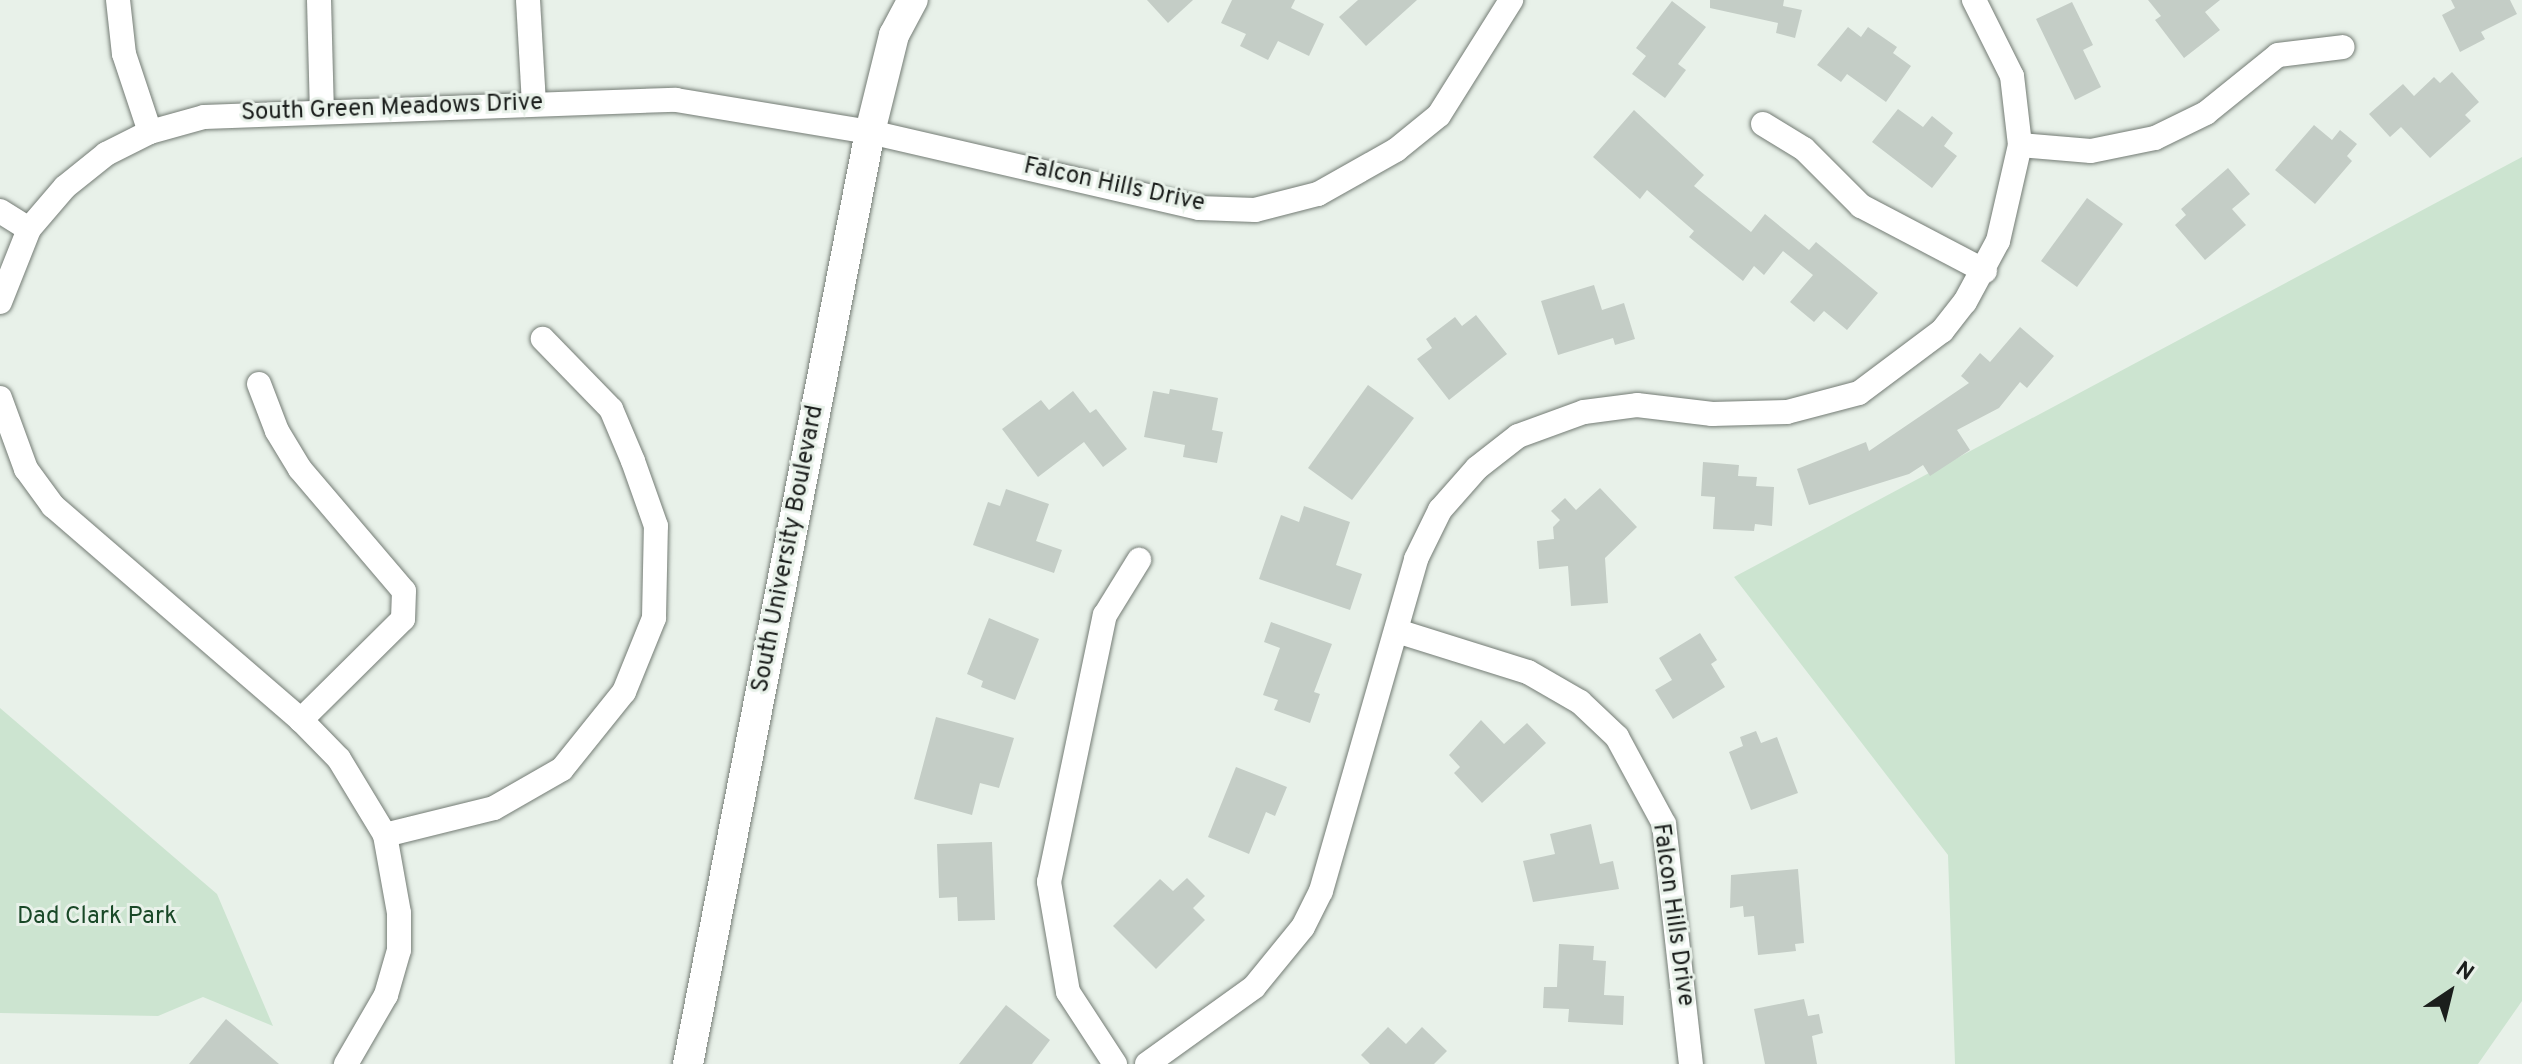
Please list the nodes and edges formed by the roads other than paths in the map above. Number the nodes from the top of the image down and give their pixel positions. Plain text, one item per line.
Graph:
1 (118, 0) edge
2 (319, 0) edge
3 (528, 0) edge
4 (889, 0) edge
5 (913, 0) edge
6 (1511, 0) edge
7 (1974, 0) edge
8 (894, 35) junction
9 (2343, 47) dead end
10 (534, 103) junction
11 (322, 112) junction
12 (1763, 124) dead end
13 (150, 132) junction
14 (870, 132) junction
15 (2020, 145) junction
16 (0, 211) edge
17 (29, 229) junction
18 (1985, 271) junction
19 (0, 302) edge
20 (543, 339) dead end
21 (259, 384) dead end
22 (0, 398) edge
23 (1139, 560) dead end
24 (1397, 631) junction
25 (301, 720) junction
26 (385, 835) junction
27 (346, 1064) edge
28 (688, 1064) edge
29 (1115, 1064) edge
30 (1147, 1064) edge
31 (1691, 1064) edge

1 - 13 street
2 - 11 street
3 - 10 street
4 - 8 main road, South University Boulevard
5 - 8 main road, South University Boulevard
6 - 14 street, Falcon Hills Drive
7 - 15 street
8 - 14 main road, South University Boulevard
9 - 15 street
10 - 11 street, South Green Meadows Drive
10 - 14 street, South Green Meadows Drive
11 - 13 street, South Green Meadows Drive
12 - 18 street
13 - 17 street, South Green Meadows Drive
14 - 28 main road, South University Boulevard
15 - 18 street
16 - 17 street
17 - 19 street, South Green Meadows Drive
18 - 24 street
20 - 26 street
21 - 25 street
22 - 25 street
23 - 29 street
24 - 30 street
24 - 31 street, Falcon Hills Drive
25 - 26 street
26 - 27 street

